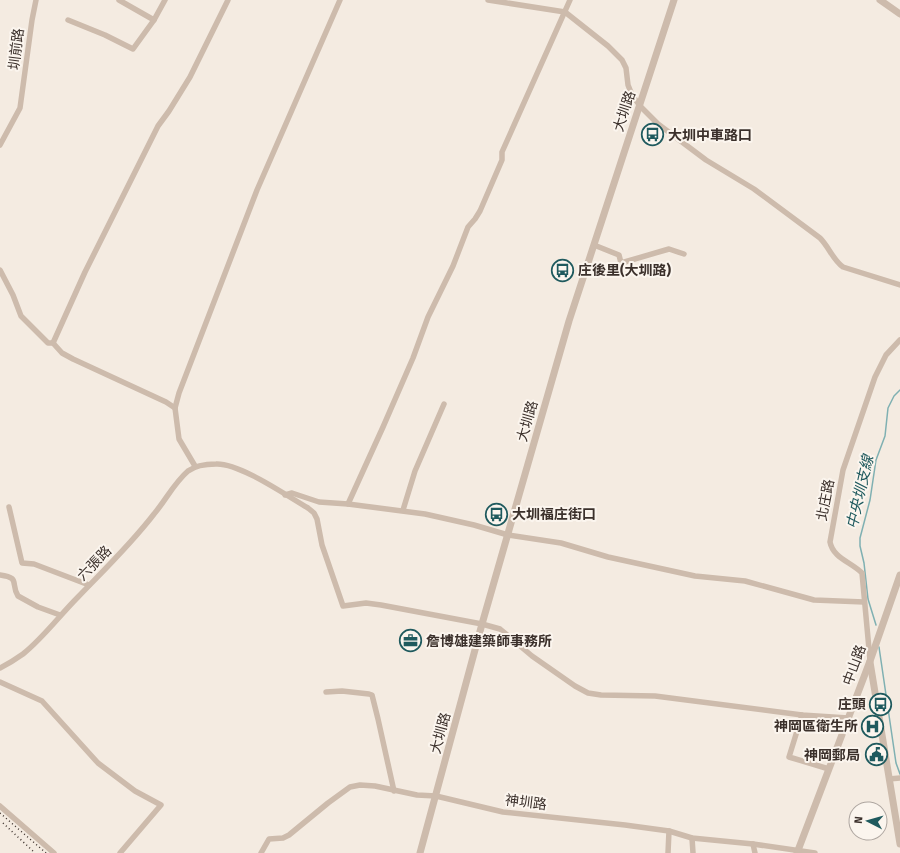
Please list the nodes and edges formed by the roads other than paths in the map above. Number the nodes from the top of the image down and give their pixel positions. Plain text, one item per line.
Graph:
1 (36, 0) edge
2 (118, 0) edge
3 (165, 0) edge
4 (228, 0) edge
5 (340, 0) edge
6 (488, 0) edge
7 (570, 0) edge
8 (674, 0) edge
9 (880, 0) edge
10 (564, 12) junction
11 (900, 14) edge
12 (68, 20) dead end
13 (154, 20) junction
14 (640, 106) junction
15 (0, 145) edge
16 (594, 245) junction
17 (684, 254) dead end
18 (0, 270) edge
19 (900, 286) edge
20 (900, 340) edge
21 (53, 343) junction
22 (444, 404) dead end
23 (175, 408) junction
24 (195, 466) junction
25 (285, 495) junction
26 (348, 504) junction
27 (9, 508) dead end
28 (403, 510) junction
29 (508, 535) junction
30 (0, 575) edge
31 (900, 576) edge
32 (89, 585) junction
33 (897, 593) edge
34 (864, 602) junction
35 (60, 615) junction
36 (482, 624) junction
37 (870, 662) junction
38 (0, 668) edge
39 (0, 682) edge
40 (326, 692) dead end
41 (802, 715) junction
42 (848, 718) junction
43 (829, 769) junction
44 (900, 778) edge
45 (889, 779) junction
46 (394, 791) junction
47 (436, 796) junction
48 (0, 806) edge
49 (669, 830) junction
50 (692, 838) junction
51 (753, 844) junction
52 (900, 844) edge
53 (797, 852) edge
54 (54, 853) edge
55 (120, 853) edge
56 (261, 853) edge
57 (420, 853) edge
58 (668, 853) edge
59 (693, 853) edge
60 (755, 853) edge
61 (815, 853) edge

1 - 15 street, 圳前路
2 - 13 street
3 - 13 street
4 - 21 street
5 - 23 street
6 - 10 street
7 - 10 street
8 - 14 street, 大圳路
9 - 11 street
10 - 14 street
10 - 26 street
12 - 13 street
14 - 16 street, 大圳路
14 - 19 street
16 - 17 street
16 - 29 street, 大圳路
18 - 21 street
20 - 34 street, 北庄路
21 - 23 street
22 - 28 street
23 - 24 street
24 - 25 street
24 - 32 street, 六張路
25 - 26 street
25 - 36 street
26 - 28 street
27 - 32 street
28 - 29 street
29 - 34 street
29 - 36 street, 大圳路
30 - 35 street
31 - 33 street, 中山路
32 - 35 street, 六張路
33 - 37 street, 中山路
34 - 37 street, 北庄路
35 - 38 street, 六張路
36 - 41 street
36 - 47 street, 大圳路
37 - 42 street, 中山路
37 - 45 street
39 - 55 street
40 - 46 street
41 - 42 street
41 - 43 street
42 - 43 street, 中山路
43 - 53 street, 中山路
44 - 45 street
45 - 52 street
46 - 47 street, 神圳路
46 - 56 street, 神圳路
47 - 49 street, 神圳路
47 - 57 street, 大圳路
48 - 54 street
49 - 50 street, 神圳路
49 - 58 street
50 - 51 street, 神圳路
50 - 59 street
51 - 53 street, 神圳路
51 - 60 street
53 - 61 street, 神圳路

